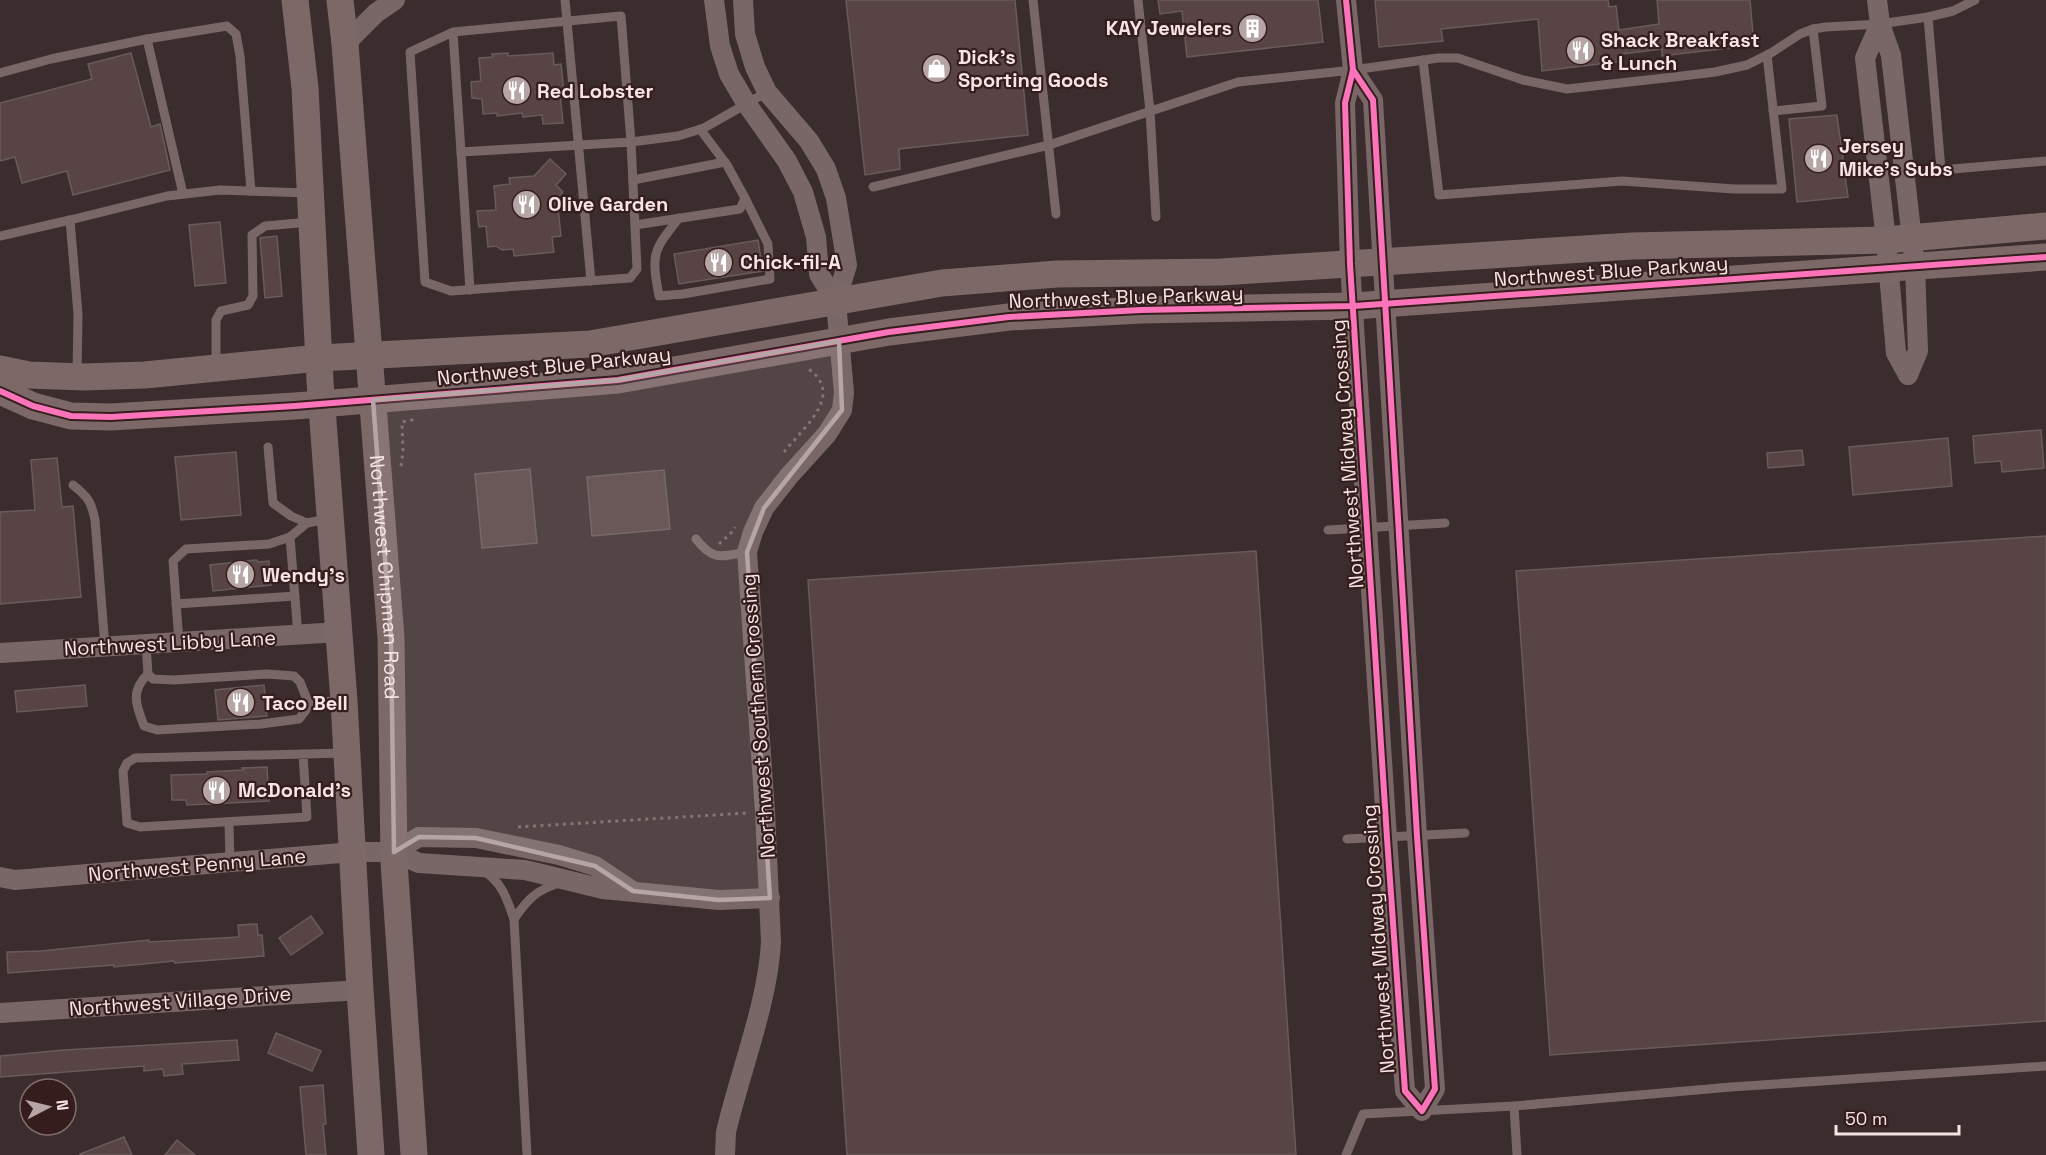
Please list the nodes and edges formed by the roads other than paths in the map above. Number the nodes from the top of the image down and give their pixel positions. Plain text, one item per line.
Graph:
1 (296, 0) edge
2 (340, 0) edge
3 (395, 0) edge
4 (565, 0) edge
5 (714, 0) edge
6 (743, 0) edge
7 (1033, 0) edge
8 (1138, 0) edge
9 (1346, 0) edge
10 (1877, 0) edge
11 (1975, 0) edge
12 (1928, 17) junction
13 (566, 21) junction
14 (1880, 24) junction
15 (1814, 29) junction
16 (453, 32) junction
17 (147, 39) junction
18 (345, 44) junction
19 (1767, 55) junction
20 (1423, 60) junction
21 (1353, 70) junction
22 (0, 73) edge
23 (767, 92) junction
24 (746, 104) junction
25 (1150, 111) junction
26 (1773, 111) junction
27 (700, 129) junction
28 (631, 142) junction
29 (579, 145) junction
30 (1048, 145) junction
31 (461, 152) junction
32 (2046, 161) edge
33 (725, 162) junction
34 (633, 180) junction
35 (873, 187) dead end
36 (250, 191) junction
37 (183, 194) junction
38 (311, 194) junction
39 (745, 198) junction
40 (1056, 214) dead end
41 (1156, 217) dead end
42 (680, 218) junction
43 (70, 220) junction
44 (312, 222) junction
45 (635, 225) junction
46 (2046, 226) edge
47 (0, 236) edge
48 (1899, 238) junction
49 (2046, 257) edge
50 (1383, 261) junction
51 (1350, 264) junction
52 (1915, 266) junction
53 (1888, 269) junction
54 (591, 281) junction
55 (470, 290) junction
56 (836, 302) junction
57 (1384, 303) junction
58 (1354, 306) junction
59 (839, 341) junction
60 (368, 355) junction
61 (319, 358) junction
62 (217, 368) junction
63 (0, 369) edge
64 (77, 377) junction
65 (0, 391) edge
66 (373, 400) junction
67 (322, 405) junction
68 (268, 447) dead end
69 (73, 485) dead end
70 (319, 521) junction
71 (1445, 523) dead end
72 (1398, 526) junction
73 (1368, 528) junction
74 (1328, 530) dead end
75 (290, 537) junction
76 (696, 539) dead end
77 (747, 552) junction
78 (295, 596) junction
79 (176, 604) junction
80 (340, 633) junction
81 (298, 635) junction
82 (179, 642) junction
83 (146, 644) junction
84 (105, 647) junction
85 (0, 653) edge
86 (148, 674) junction
87 (344, 701) junction
88 (308, 702) junction
89 (347, 753) junction
90 (303, 754) junction
91 (229, 823) junction
92 (1465, 833) dead end
93 (1417, 836) junction
94 (1387, 838) junction
95 (1347, 839) dead end
96 (353, 852) junction
97 (394, 852) junction
98 (230, 862) junction
99 (472, 865) junction
100 (0, 877) edge
101 (570, 881) junction
102 (633, 891) junction
103 (770, 898) junction
104 (514, 919) junction
105 (360, 990) junction
106 (0, 1013) edge
107 (2046, 1066) edge
108 (1514, 1106) junction
109 (1422, 1111) junction
110 (371, 1155) edge
111 (414, 1155) edge
112 (527, 1155) edge
113 (725, 1155) edge
114 (1346, 1155) edge
115 (1517, 1155) edge

1 - 38 street
2 - 18 street, Northwest Chipman Road
3 - 18 street
4 - 13 lane
5 - 24 street, Northwest Southern Crossing
6 - 23 street, Northwest Southern Crossing
7 - 30 lane
8 - 25 lane
9 - 21 street, Northwest Midway Crossing
10 - 14 street
11 - 12 lane
12 - 14 lane
12 - 32 lane
13 - 16 lane
13 - 28 lane
13 - 29 lane
14 - 15 lane
14 - 48 street
15 - 19 lane
15 - 26 lane
16 - 31 lane
16 - 55 lane
17 - 22 lane
17 - 36 lane
17 - 37 lane
18 - 60 street, Northwest Chipman Road
19 - 20 lane
19 - 26 lane
20 - 21 lane
20 - 26 lane
21 - 25 lane
21 - 50 street, Northwest Midway Crossing
21 - 51 street, Northwest Midway Crossing
23 - 24 lane
23 - 56 street, Northwest Southern Crossing
24 - 27 lane
24 - 56 street, Northwest Southern Crossing
25 - 30 lane
25 - 41 lane
27 - 28 lane
27 - 33 lane
28 - 29 lane
28 - 34 lane
29 - 31 lane
29 - 54 lane
30 - 35 lane
30 - 40 lane
31 - 55 lane
33 - 34 lane
33 - 39 lane
34 - 45 lane
36 - 37 lane
36 - 38 lane
37 - 43 lane
38 - 44 street
39 - 42 lane
39 - 42 lane
42 - 45 lane
43 - 47 lane
43 - 64 lane
44 - 61 street
44 - 62 lane
45 - 54 lane
46 - 48 street, Northwest Blue Parkway
48 - 50 street, Northwest Blue Parkway
48 - 52 street
48 - 53 street
49 - 52 street, Northwest Blue Parkway
50 - 51 street, Northwest Blue Parkway
50 - 57 street, Northwest Midway Crossing
51 - 56 street, Northwest Blue Parkway
51 - 58 street, Northwest Midway Crossing
52 - 53 street, Northwest Blue Parkway
52 - 53 street
53 - 57 street, Northwest Blue Parkway
54 - 55 lane
56 - 59 street, Northwest Southern Crossing
56 - 60 street, Northwest Blue Parkway
57 - 58 street, Northwest Blue Parkway
57 - 72 street, Northwest Midway Crossing
58 - 59 street, Northwest Blue Parkway
58 - 73 street, Northwest Midway Crossing
59 - 66 street, Northwest Blue Parkway
59 - 77 street, Northwest Southern Crossing
60 - 61 street, Northwest Blue Parkway
60 - 66 street, Northwest Chipman Road
61 - 62 street, Northwest Blue Parkway
61 - 67 street
62 - 64 street, Northwest Blue Parkway
63 - 64 street, Northwest Blue Parkway
65 - 67 street, Northwest Blue Parkway
66 - 67 street, Northwest Blue Parkway
66 - 97 street, Northwest Chipman Road
67 - 70 street
68 - 70 lane
69 - 84 lane
70 - 75 lane
70 - 80 street
71 - 72 lane
72 - 73 lane
72 - 93 street, Northwest Midway Crossing
73 - 74 lane
73 - 94 street, Northwest Midway Crossing
75 - 78 lane
75 - 79 lane
76 - 77 lane
77 - 103 street, Northwest Southern Crossing
78 - 79 lane
78 - 81 lane
79 - 82 lane
80 - 81 street, Northwest Libby Lane
80 - 87 street
81 - 82 street, Northwest Libby Lane
82 - 83 street, Northwest Libby Lane
83 - 84 street, Northwest Libby Lane
83 - 86 lane
84 - 85 street, Northwest Libby Lane
86 - 88 lane
86 - 88 lane
87 - 88 lane
87 - 89 street
89 - 90 lane
89 - 96 street
90 - 91 lane
90 - 91 lane
91 - 98 lane
92 - 93 lane
93 - 94 lane
93 - 109 street, Northwest Midway Crossing
94 - 95 lane
94 - 109 street, Northwest Midway Crossing
96 - 97 street, Northwest Penny Lane
96 - 98 street, Northwest Penny Lane
96 - 105 street
97 - 99 street
97 - 102 street
97 - 111 street, Northwest Chipman Road
98 - 100 street, Northwest Penny Lane
99 - 101 street
99 - 104 lane
101 - 102 street
101 - 104 lane
102 - 103 street
103 - 113 street, Northwest Southern Crossing
104 - 112 lane
105 - 106 street, Northwest Village Drive
105 - 110 street
107 - 108 lane
108 - 109 lane
108 - 115 lane
109 - 114 lane

